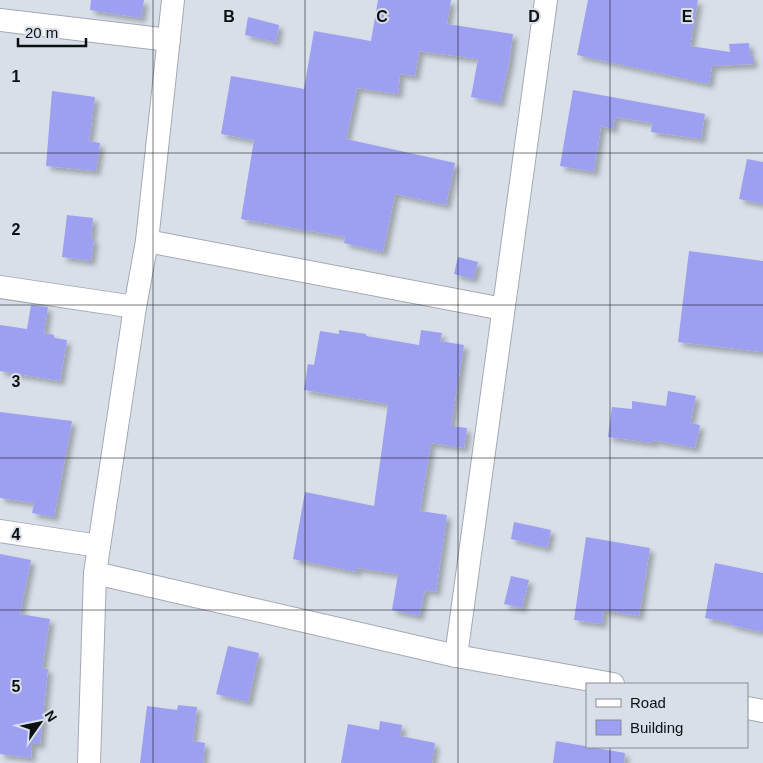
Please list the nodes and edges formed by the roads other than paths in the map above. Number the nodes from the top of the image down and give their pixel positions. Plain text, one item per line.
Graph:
1 (173, 0) edge
2 (546, 0) edge
3 (0, 20) edge
4 (169, 40) junction
5 (148, 242) junction
6 (0, 286) edge
7 (135, 307) junction
8 (503, 308) junction
9 (0, 531) edge
10 (99, 546) junction
11 (95, 573) junction
12 (456, 656) junction
13 (607, 683) edge
14 (748, 708) edge
15 (763, 711) edge
16 (89, 763) edge

1 - 4 street
2 - 8 street
3 - 4 street
4 - 5 street
5 - 7 street
5 - 8 street
6 - 7 street
7 - 10 street
8 - 12 street
9 - 10 street
10 - 11 street
11 - 12 street
11 - 16 street
12 - 13 street
14 - 15 street

